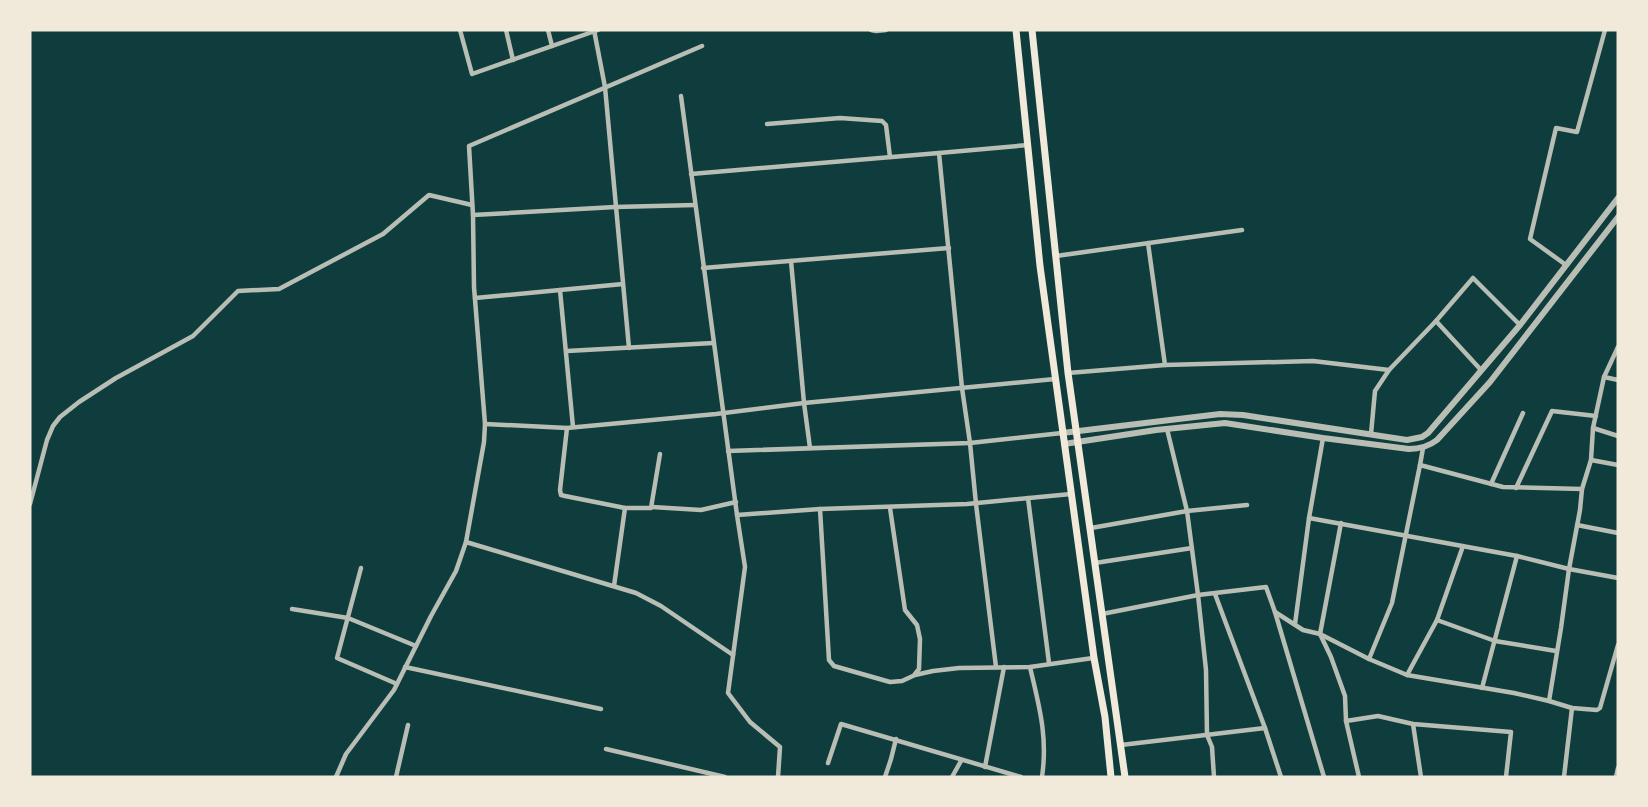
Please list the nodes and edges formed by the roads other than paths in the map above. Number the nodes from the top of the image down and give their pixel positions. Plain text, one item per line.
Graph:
1 (460, 30) edge
2 (506, 30) edge
3 (548, 30) edge
4 (596, 30) edge
5 (871, 30) edge
6 (886, 30) edge
7 (1016, 30) edge
8 (1032, 30) edge
9 (1605, 30) edge
10 (552, 46) junction
11 (702, 47) dead end
12 (513, 60) junction
13 (605, 87) junction
14 (681, 96) dead end
15 (767, 124) dead end
16 (1028, 145) junction
17 (939, 153) junction
18 (890, 157) junction
19 (691, 174) junction
20 (1618, 198) edge
21 (472, 205) junction
22 (695, 205) junction
23 (615, 207) junction
24 (473, 215) junction
25 (1618, 217) edge
26 (1242, 230) dead end
27 (1148, 243) junction
28 (949, 248) junction
29 (1055, 256) junction
30 (791, 261) junction
31 (1566, 265) junction
32 (703, 268) junction
33 (623, 284) junction
34 (560, 290) junction
35 (475, 298) junction
36 (1436, 321) junction
37 (1520, 325) junction
38 (713, 343) junction
39 (1618, 347) edge
40 (629, 348) junction
41 (566, 351) junction
42 (1165, 365) junction
43 (1390, 370) junction
44 (1482, 370) junction
45 (1068, 373) junction
46 (1604, 377) junction
47 (1055, 379) junction
48 (1618, 380) edge
49 (962, 388) junction
50 (804, 403) junction
51 (1523, 413) dead end
52 (723, 414) junction
53 (1596, 416) junction
54 (485, 424) junction
55 (570, 428) junction
56 (1593, 428) junction
57 (1167, 429) junction
58 (1077, 431) junction
59 (1062, 433) junction
60 (1371, 435) junction
61 (1618, 436) edge
62 (1323, 438) junction
63 (1079, 442) junction
64 (970, 443) junction
65 (1064, 444) junction
66 (810, 448) junction
67 (1423, 448) junction
68 (728, 451) junction
69 (660, 454) dead end
70 (1591, 460) junction
71 (1420, 465) junction
72 (1618, 465) edge
73 (1492, 484) junction
74 (1516, 488) junction
75 (1582, 489) junction
76 (1071, 494) junction
77 (1028, 498) junction
78 (736, 502) junction
79 (975, 503) junction
80 (30, 504) edge
81 (1247, 505) dead end
82 (652, 507) junction
83 (625, 508) junction
84 (890, 508) junction
85 (820, 509) junction
86 (1187, 511) junction
87 (737, 515) junction
88 (1309, 518) junction
89 (1341, 523) junction
90 (1577, 525) junction
91 (1091, 528) junction
92 (1618, 533) edge
93 (1406, 535) junction
94 (466, 542) junction
95 (1463, 546) junction
96 (1192, 548) junction
97 (1517, 556) junction
98 (1096, 563) junction
99 (360, 568) dead end
100 (1569, 569) junction
101 (1618, 578) edge
102 (614, 586) junction
103 (1215, 593) junction
104 (1198, 596) junction
105 (292, 608) dead end
106 (1275, 612) junction
107 (1102, 614) junction
108 (348, 618) junction
109 (1437, 620) junction
110 (1295, 625) junction
111 (1320, 634) junction
112 (1495, 641) junction
113 (1618, 645) edge
114 (416, 646) junction
115 (1556, 651) junction
116 (733, 655) junction
117 (1094, 658) junction
118 (1369, 659) junction
119 (1049, 663) junction
120 (405, 667) junction
121 (996, 667) junction
122 (1004, 667) junction
123 (1030, 667) junction
124 (915, 675) junction
125 (1407, 675) junction
126 (397, 684) junction
127 (1482, 688) junction
128 (1549, 701) junction
129 (1572, 708) junction
130 (601, 709) dead end
131 (1346, 721) junction
132 (1413, 724) junction
133 (408, 725) dead end
134 (1265, 728) junction
135 (1208, 735) junction
136 (896, 740) junction
137 (1121, 746) junction
138 (606, 749) dead end
139 (961, 761) junction
140 (828, 763) dead end
141 (985, 767) junction
142 (1618, 768) edge
143 (336, 777) edge
144 (396, 777) edge
145 (724, 777) edge
146 (778, 777) edge
147 (885, 777) edge
148 (952, 777) edge
149 (1021, 777) edge
150 (1042, 777) edge
151 (1111, 777) edge
152 (1125, 777) edge
153 (1214, 777) edge
154 (1281, 777) edge
155 (1324, 777) edge
156 (1359, 777) edge
157 (1421, 777) edge
158 (1506, 777) edge
159 (1564, 777) edge
160 (1616, 777) edge

1 - 12 street
2 - 12 street
3 - 10 street
4 - 10 street
4 - 13 street
5 - 6 street
7 - 16 main road
8 - 29 main road
9 - 31 street
10 - 12 street
11 - 13 street
13 - 21 street
13 - 23 street
14 - 19 street
15 - 18 street
16 - 17 street
16 - 47 main road
17 - 18 street
17 - 28 street
18 - 19 street
19 - 22 street
20 - 31 street
21 - 24 street
21 - 80 street
22 - 23 street
22 - 32 street
23 - 24 street
23 - 33 street
24 - 35 street
25 - 67 street
26 - 27 street
27 - 29 street
27 - 42 street
28 - 30 street
28 - 49 street
29 - 45 main road
30 - 32 street
30 - 50 street
31 - 37 street
32 - 38 street
33 - 34 street
33 - 40 street
34 - 35 street
34 - 41 street
35 - 54 street
36 - 37 street
36 - 43 street
36 - 44 street
37 - 44 street
38 - 40 street
38 - 52 street
39 - 46 street
40 - 41 street
41 - 55 street
42 - 43 street
42 - 45 street
43 - 60 street
44 - 60 street
45 - 58 main road
46 - 48 street
46 - 53 street
47 - 49 street
47 - 59 main road
49 - 50 street
49 - 64 street
50 - 52 street
50 - 66 street
51 - 73 street
52 - 55 street
52 - 68 street
53 - 56 street
53 - 74 street
54 - 55 street
54 - 94 street
55 - 83 street
56 - 61 street
56 - 70 street
57 - 62 street
57 - 63 street
57 - 86 street
58 - 59 street
58 - 60 street
58 - 63 main road
59 - 64 street
59 - 65 main road
62 - 67 street
62 - 88 street
63 - 65 street
63 - 91 main road
64 - 66 street
64 - 79 street
65 - 76 main road
66 - 68 street
67 - 71 street
68 - 78 street
69 - 82 street
70 - 72 street
70 - 75 street
71 - 73 street
71 - 93 street
73 - 74 street
74 - 75 street
75 - 90 street
76 - 77 street
76 - 117 main road
77 - 79 street
77 - 119 street
78 - 82 street
78 - 87 street
79 - 84 street
79 - 121 street
81 - 86 street
82 - 83 street
83 - 102 street
84 - 85 street
84 - 124 street
85 - 87 street
85 - 124 street
86 - 91 street
86 - 96 street
87 - 116 street
88 - 89 street
88 - 110 street
89 - 93 street
89 - 111 street
90 - 92 street
90 - 100 street
91 - 98 main road
93 - 95 street
93 - 118 street
94 - 102 street
94 - 114 street
95 - 97 street
95 - 109 street
96 - 98 street
96 - 104 street
97 - 100 street
97 - 112 street
98 - 107 main road
99 - 108 street
100 - 101 street
100 - 115 street
102 - 116 street
103 - 104 street
103 - 106 street
103 - 134 street
104 - 107 street
104 - 135 street
105 - 108 street
106 - 110 street
106 - 155 street
107 - 137 main road
108 - 114 street
108 - 126 street
109 - 112 street
109 - 125 street
110 - 111 street
111 - 118 street
111 - 131 street
112 - 115 street
112 - 127 street
113 - 129 street
114 - 120 street
115 - 128 street
116 - 146 street
117 - 119 street
117 - 151 main road
118 - 125 street
119 - 123 street
120 - 126 street
120 - 130 street
121 - 122 street
121 - 124 street
122 - 123 street
122 - 141 street
123 - 150 street
125 - 127 street
126 - 143 street
127 - 128 street
128 - 129 street
129 - 159 street
131 - 132 street
131 - 156 street
132 - 157 street
132 - 158 street
133 - 144 street
134 - 135 street
134 - 154 street
135 - 137 street
135 - 153 street
136 - 139 street
136 - 140 street
136 - 147 street
137 - 152 main road
138 - 145 street
139 - 141 street
139 - 148 street
141 - 149 street
142 - 160 street

